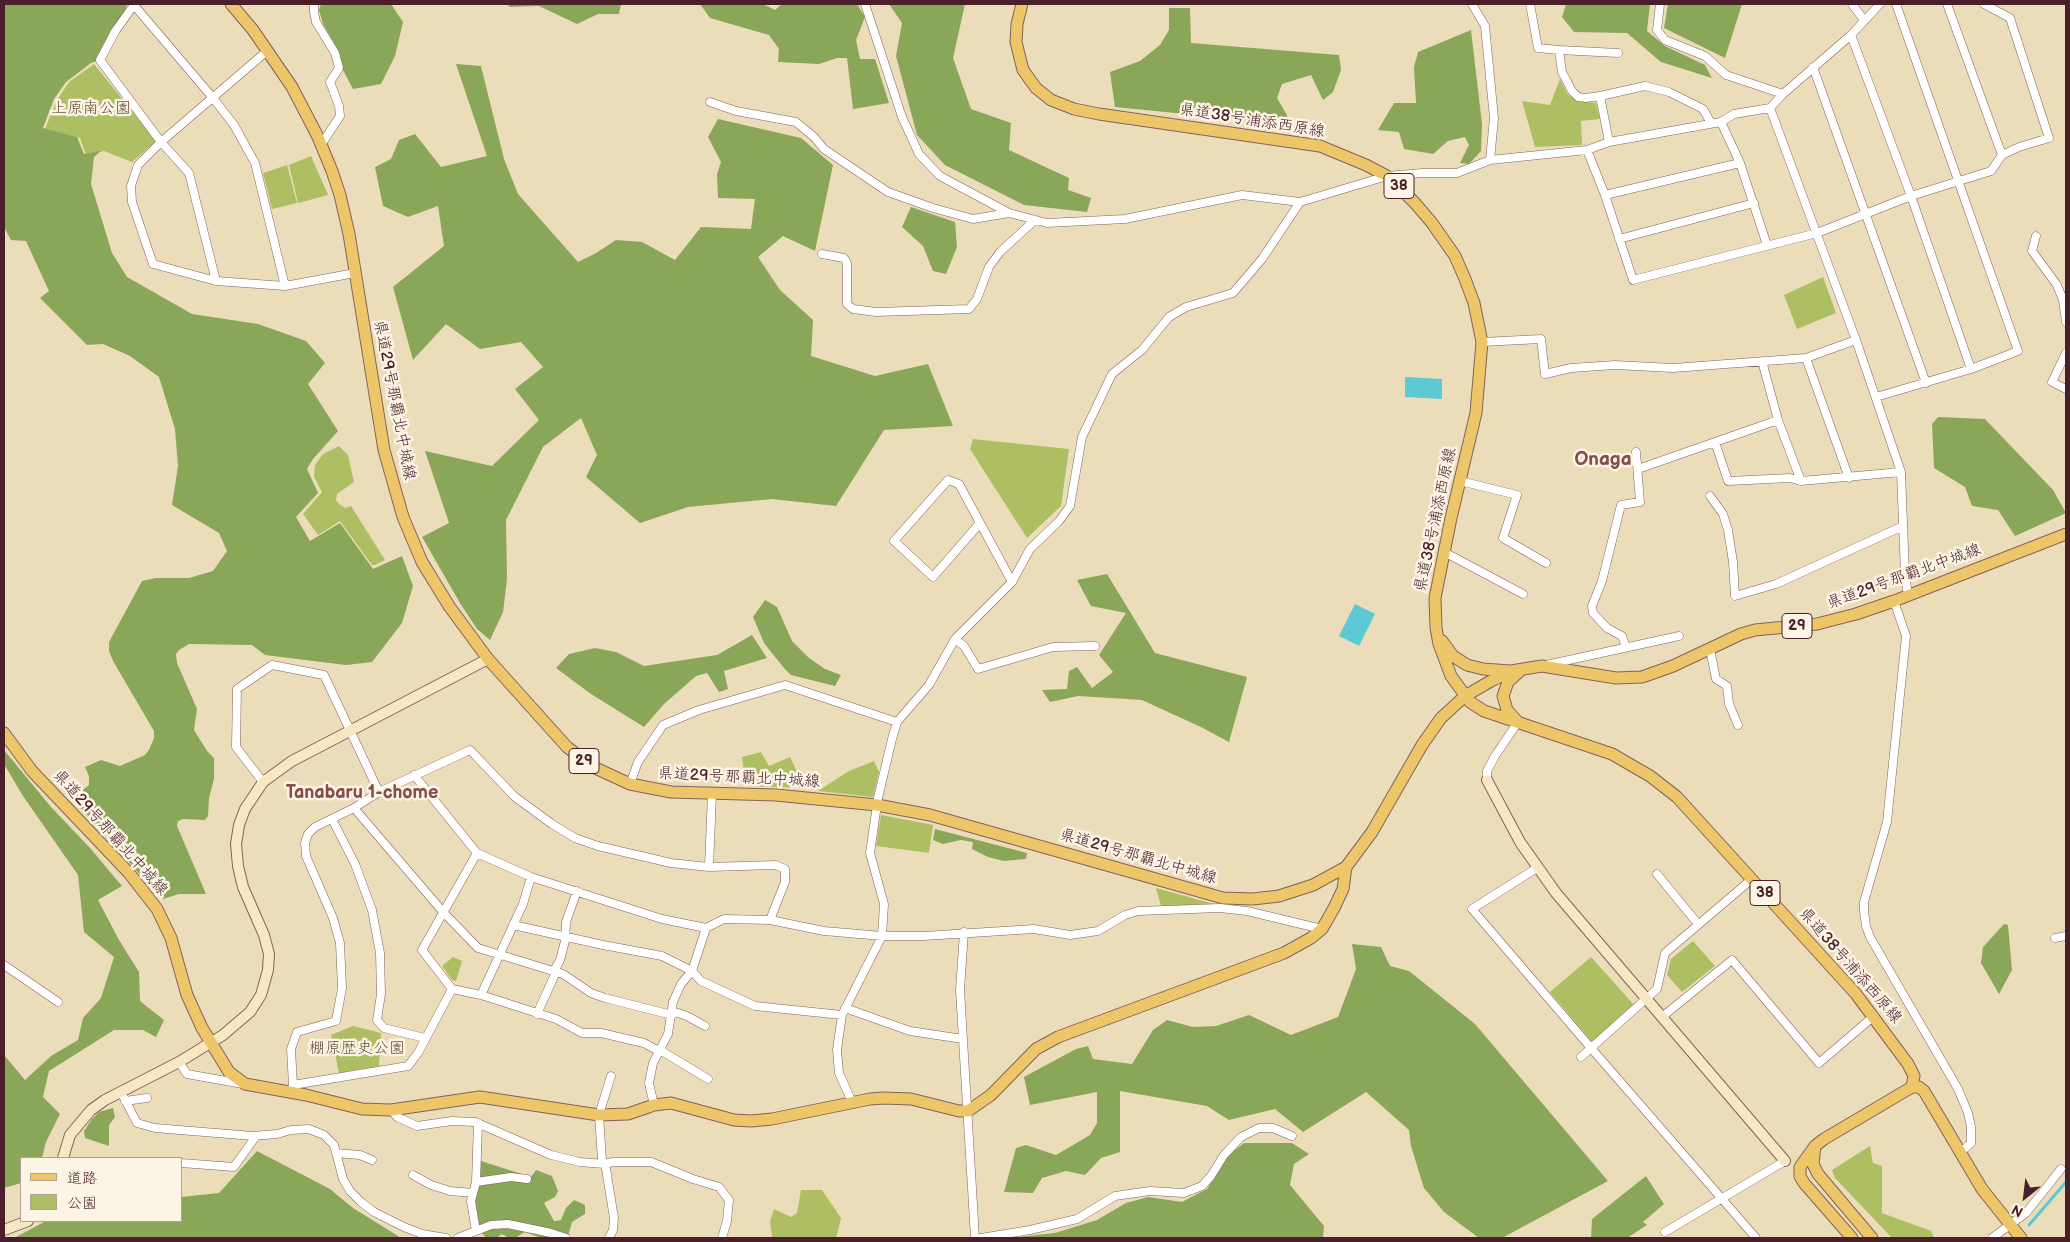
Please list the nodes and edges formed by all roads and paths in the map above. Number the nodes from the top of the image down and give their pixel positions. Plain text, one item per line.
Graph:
1 (231, 4) edge
2 (314, 4) edge
3 (865, 4) edge
4 (1022, 4) edge
5 (1472, 4) edge
6 (1530, 4) edge
7 (1660, 4) edge
8 (1852, 4) edge
9 (1880, 4) edge
10 (1896, 4) edge
11 (1947, 4) edge
12 (1984, 4) edge
13 (134, 5) edge
14 (1864, 20) junction
15 (1851, 35) junction
16 (1559, 50) junction
17 (267, 51) junction
18 (1618, 53) dead end
19 (1813, 67) junction
20 (1783, 94) junction
21 (1600, 96) junction
22 (213, 98) junction
23 (710, 102) dead end
24 (1770, 108) junction
25 (1721, 122) junction
26 (1711, 123) junction
27 (161, 142) junction
28 (1609, 142) junction
29 (321, 145) junction
30 (1587, 150) junction
31 (2002, 155) junction
32 (1490, 160) junction
33 (1740, 163) junction
34 (1387, 176) junction
35 (1960, 182) junction
36 (1606, 195) junction
37 (1911, 196) junction
38 (1300, 202) junction
39 (1754, 203) junction
40 (1009, 214) junction
41 (1865, 214) junction
42 (1035, 220) junction
43 (1817, 233) junction
44 (2036, 236) dead end
45 (1619, 239) junction
46 (1767, 245) junction
47 (822, 254) dead end
48 (355, 273) junction
49 (216, 281) junction
50 (285, 286) junction
51 (2065, 301) edge
52 (2066, 322) edge
53 (1856, 340) junction
54 (1482, 342) junction
55 (2066, 353) edge
56 (1806, 358) junction
57 (1762, 361) junction
58 (1971, 369) junction
59 (1926, 383) junction
60 (2066, 389) edge
61 (1876, 397) junction
62 (1778, 420) junction
63 (1715, 442) junction
64 (1636, 452) dead end
65 (1638, 469) junction
66 (1901, 472) junction
67 (1849, 478) junction
68 (1460, 481) junction
69 (1801, 481) junction
70 (1710, 496) dead end
71 (980, 523) junction
72 (1903, 526) junction
73 (2066, 534) edge
74 (1444, 552) junction
75 (1546, 563) dead end
76 (1012, 582) junction
77 (1523, 594) dead end
78 (1908, 596) junction
79 (1894, 601) junction
80 (1436, 628) junction
81 (1679, 636) dead end
82 (955, 639) junction
83 (1094, 646) dead end
84 (1626, 647) junction
85 (1710, 649) junction
86 (488, 659) junction
87 (1542, 666) junction
88 (1524, 668) junction
89 (1511, 672) junction
90 (1465, 696) junction
91 (897, 722) junction
92 (1518, 722) junction
93 (1738, 725) dead end
94 (350, 731) junction
95 (4, 734) edge
96 (414, 775) junction
97 (1487, 780) joint
98 (263, 782) junction
99 (630, 784) junction
100 (380, 792) junction
101 (712, 794) junction
102 (877, 805) junction
103 (354, 808) junction
104 (332, 819) junction
105 (477, 853) junction
106 (710, 867) junction
107 (1346, 867) junction
108 (1537, 868) junction
109 (1658, 874) dead end
110 (531, 877) junction
111 (1752, 879) junction
112 (577, 891) junction
113 (1247, 899) junction
114 (1221, 903) junction
115 (1247, 911) junction
116 (444, 913) junction
117 (770, 920) junction
118 (1698, 924) junction
119 (513, 925) junction
120 (706, 928) junction
121 (1322, 929) junction
122 (964, 932) junction
123 (565, 936) junction
124 (882, 936) junction
125 (2066, 936) edge
126 (2055, 938) dead end
127 (500, 955) junction
128 (4, 965) edge
129 (555, 972) junction
130 (692, 972) junction
131 (452, 989) junction
132 (482, 995) junction
133 (1646, 999) junction
134 (58, 1002) dead end
135 (843, 1012) junction
136 (672, 1013) junction
137 (537, 1014) junction
138 (1874, 1016) junction
139 (1662, 1018) junction
140 (705, 1026) dead end
141 (425, 1038) junction
142 (963, 1039) junction
143 (211, 1043) junction
144 (1591, 1048) junction
145 (660, 1050) junction
146 (1581, 1056) dead end
147 (179, 1062) junction
148 (611, 1076) dead end
149 (708, 1079) dead end
150 (245, 1084) junction
151 (1912, 1087) junction
152 (292, 1089) junction
153 (123, 1097) junction
154 (147, 1098) dead end
155 (852, 1102) junction
156 (654, 1105) junction
157 (391, 1110) junction
158 (968, 1111) junction
159 (599, 1115) junction
160 (478, 1123) junction
161 (256, 1136) junction
162 (1292, 1136) dead end
163 (1815, 1146) junction
164 (1961, 1152) junction
165 (336, 1153) junction
166 (64, 1157) edge
167 (372, 1160) dead end
168 (1785, 1161) joint
169 (182, 1162) edge
170 (604, 1164) junction
171 (2061, 1169) dead end
172 (413, 1175) dead end
173 (527, 1179) dead end
174 (476, 1182) junction
175 (473, 1193) junction
176 (1722, 1199) junction
177 (25, 1222) edge
178 (2011, 1226) junction
179 (4, 1230) edge
180 (476, 1231) junction
181 (1664, 1232) dead end
182 (446, 1238) edge
183 (458, 1238) edge
184 (566, 1238) edge
185 (609, 1238) edge
186 (722, 1238) edge
187 (975, 1238) edge
188 (981, 1238) edge
189 (1756, 1238) edge
190 (1852, 1238) edge
191 (1872, 1238) edge
192 (1992, 1238) edge
193 (2021, 1238) edge

1 - 17 main road, 県道29号那覇北中城線 / 29
2 - 29 street
3 - 40 street
4 - 34 main road, 県道38号浦添西原線 / 38
5 - 32 street
6 - 16 street
7 - 20 street
8 - 14 street
9 - 14 street
10 - 35 street
11 - 31 street
12 - 31 street
13 - 22 street
13 - 27 street
14 - 15 street
15 - 19 street
15 - 37 street
16 - 18 street
16 - 21 street
17 - 22 street
17 - 29 main road, 県道29号那覇北中城線 / 29
19 - 20 street
19 - 41 street
20 - 24 street
21 - 26 street
21 - 28 street
22 - 27 street
22 - 50 street
23 - 40 street
24 - 25 street
24 - 43 street
25 - 26 street
25 - 33 street
26 - 28 street
27 - 49 street
27 - 49 street
28 - 30 street
29 - 48 main road, 県道29号那覇北中城線 / 29
30 - 32 street
30 - 36 street
31 - 35 street
32 - 34 street
33 - 36 street
33 - 39 street
34 - 38 street
34 - 54 main road, 県道38号浦添西原線 / 38
35 - 37 street
35 - 58 street
36 - 45 street
37 - 41 street
37 - 58 street
38 - 42 street
38 - 76 street
39 - 45 street
39 - 46 street
40 - 42 street
41 - 43 street
41 - 59 street
42 - 47 street
43 - 46 street
43 - 53 street
44 - 51 street
45 - 46 street
48 - 50 street
48 - 86 main road, 県道29号那覇北中城線 / 29
49 - 50 street
51 - 52 street
53 - 56 street
53 - 61 street
54 - 57 street
54 - 68 main road, 県道38号浦添西原線 / 38
55 - 60 street
56 - 57 street
56 - 67 street
57 - 62 street
58 - 59 street
59 - 61 street
61 - 66 street
62 - 63 street
62 - 69 street
63 - 65 street
63 - 69 street
64 - 65 street
65 - 84 street
66 - 67 street
66 - 72 street
67 - 69 street
68 - 74 main road, 県道38号浦添西原線 / 38
68 - 75 street
70 - 72 street
71 - 71 street
71 - 76 street
72 - 78 street
73 - 78 main road, 県道29号那覇北中城線 / 29
74 - 77 street
74 - 80 main road, 県道38号浦添西原線 / 38
76 - 82 street
78 - 79 main road, 県道29号那覇北中城線 / 29
79 - 85 main road, 県道29号那覇北中城線 / 29
79 - 164 street
80 - 89 main road
80 - 90 main road, 県道38号浦添西原線 / 38
81 - 84 street
82 - 83 street
82 - 91 street
84 - 87 street
85 - 87 main road, 県道29号那覇北中城線 / 29
85 - 93 street
86 - 94 street
86 - 99 main road, 県道29号那覇北中城線 / 29
87 - 88 main road, 県道29号那覇北中城線 / 29
88 - 89 main road, 県道29号那覇北中城線 / 29
88 - 92 main road
89 - 90 main road, 県道29号那覇北中城線 / 29
90 - 92 main road, 県道38号浦添西原線 / 38
90 - 107 main road, 県道29号那覇北中城線 / 29
91 - 99 street
91 - 102 street
92 - 97 street
92 - 111 main road, 県道38号浦添西原線 / 38
94 - 98 street
94 - 98 street
94 - 100 street
95 - 143 main road, 県道29号那覇北中城線
96 - 100 street
96 - 105 street
96 - 106 street
97 - 108 street
98 - 143 street
99 - 101 main road, 県道29号那覇北中城線 / 29
100 - 103 street
101 - 102 main road, 県道29号那覇北中城線 / 29
101 - 106 street
102 - 114 main road, 県道29号那覇北中城線 / 29
102 - 124 street
103 - 104 street
103 - 116 street
104 - 141 street
104 - 152 street
105 - 110 street
105 - 116 street
106 - 117 street
107 - 113 main road, 県道29号那覇北中城線 / 29
107 - 121 main road, 県道29号那覇北中城線 / 29
108 - 133 street
108 - 144 street
109 - 118 street
110 - 112 street
110 - 119 street
111 - 118 street
111 - 138 main road, 県道38号浦添西原線 / 38
112 - 120 street
112 - 123 street
113 - 114 main road, 県道29号那覇北中城線 / 29
113 - 115 street
114 - 115 street
114 - 122 street
115 - 121 street
116 - 127 street
116 - 131 street
117 - 120 street
117 - 124 street
118 - 133 street
119 - 123 street
119 - 127 street
120 - 130 street
121 - 158 main road, 県道29号那覇北中城線 / 29
122 - 124 street
122 - 142 street
123 - 129 street
123 - 130 street
124 - 135 street
125 - 126 street
127 - 129 street
127 - 132 street
128 - 134 street
129 - 136 street
129 - 137 street
130 - 135 street
130 - 136 street
131 - 132 street
131 - 141 street
132 - 137 street
133 - 139 street
133 - 144 street
135 - 142 street
135 - 155 street
136 - 140 street
136 - 145 street
137 - 145 street
138 - 139 street
138 - 151 main road, 県道38号浦添西原線 / 38
139 - 168 street
141 - 152 street
142 - 158 street
143 - 147 street
143 - 150 main road, 県道29号那覇北中城線
144 - 146 street
144 - 176 street
145 - 149 street
145 - 156 street
147 - 150 street
147 - 153 street
148 - 159 street
150 - 152 main road
151 - 163 main road
151 - 164 main road
152 - 157 main road
153 - 154 street
153 - 161 street
153 - 166 street
155 - 156 main road
155 - 158 main road
156 - 159 main road
157 - 159 main road
157 - 160 street
158 - 187 street
159 - 170 street
160 - 170 street
160 - 174 street
161 - 165 street
161 - 169 street
162 - 188 street
163 - 190 main road
163 - 191 main road
164 - 178 main road
165 - 167 street
165 - 182 street
168 - 176 street
170 - 185 street
170 - 186 street
171 - 178 street
172 - 175 street
173 - 174 street
174 - 175 street
175 - 180 street
176 - 181 street
176 - 189 street
177 - 179 street
178 - 192 street
178 - 193 main road
180 - 183 street
180 - 184 street

